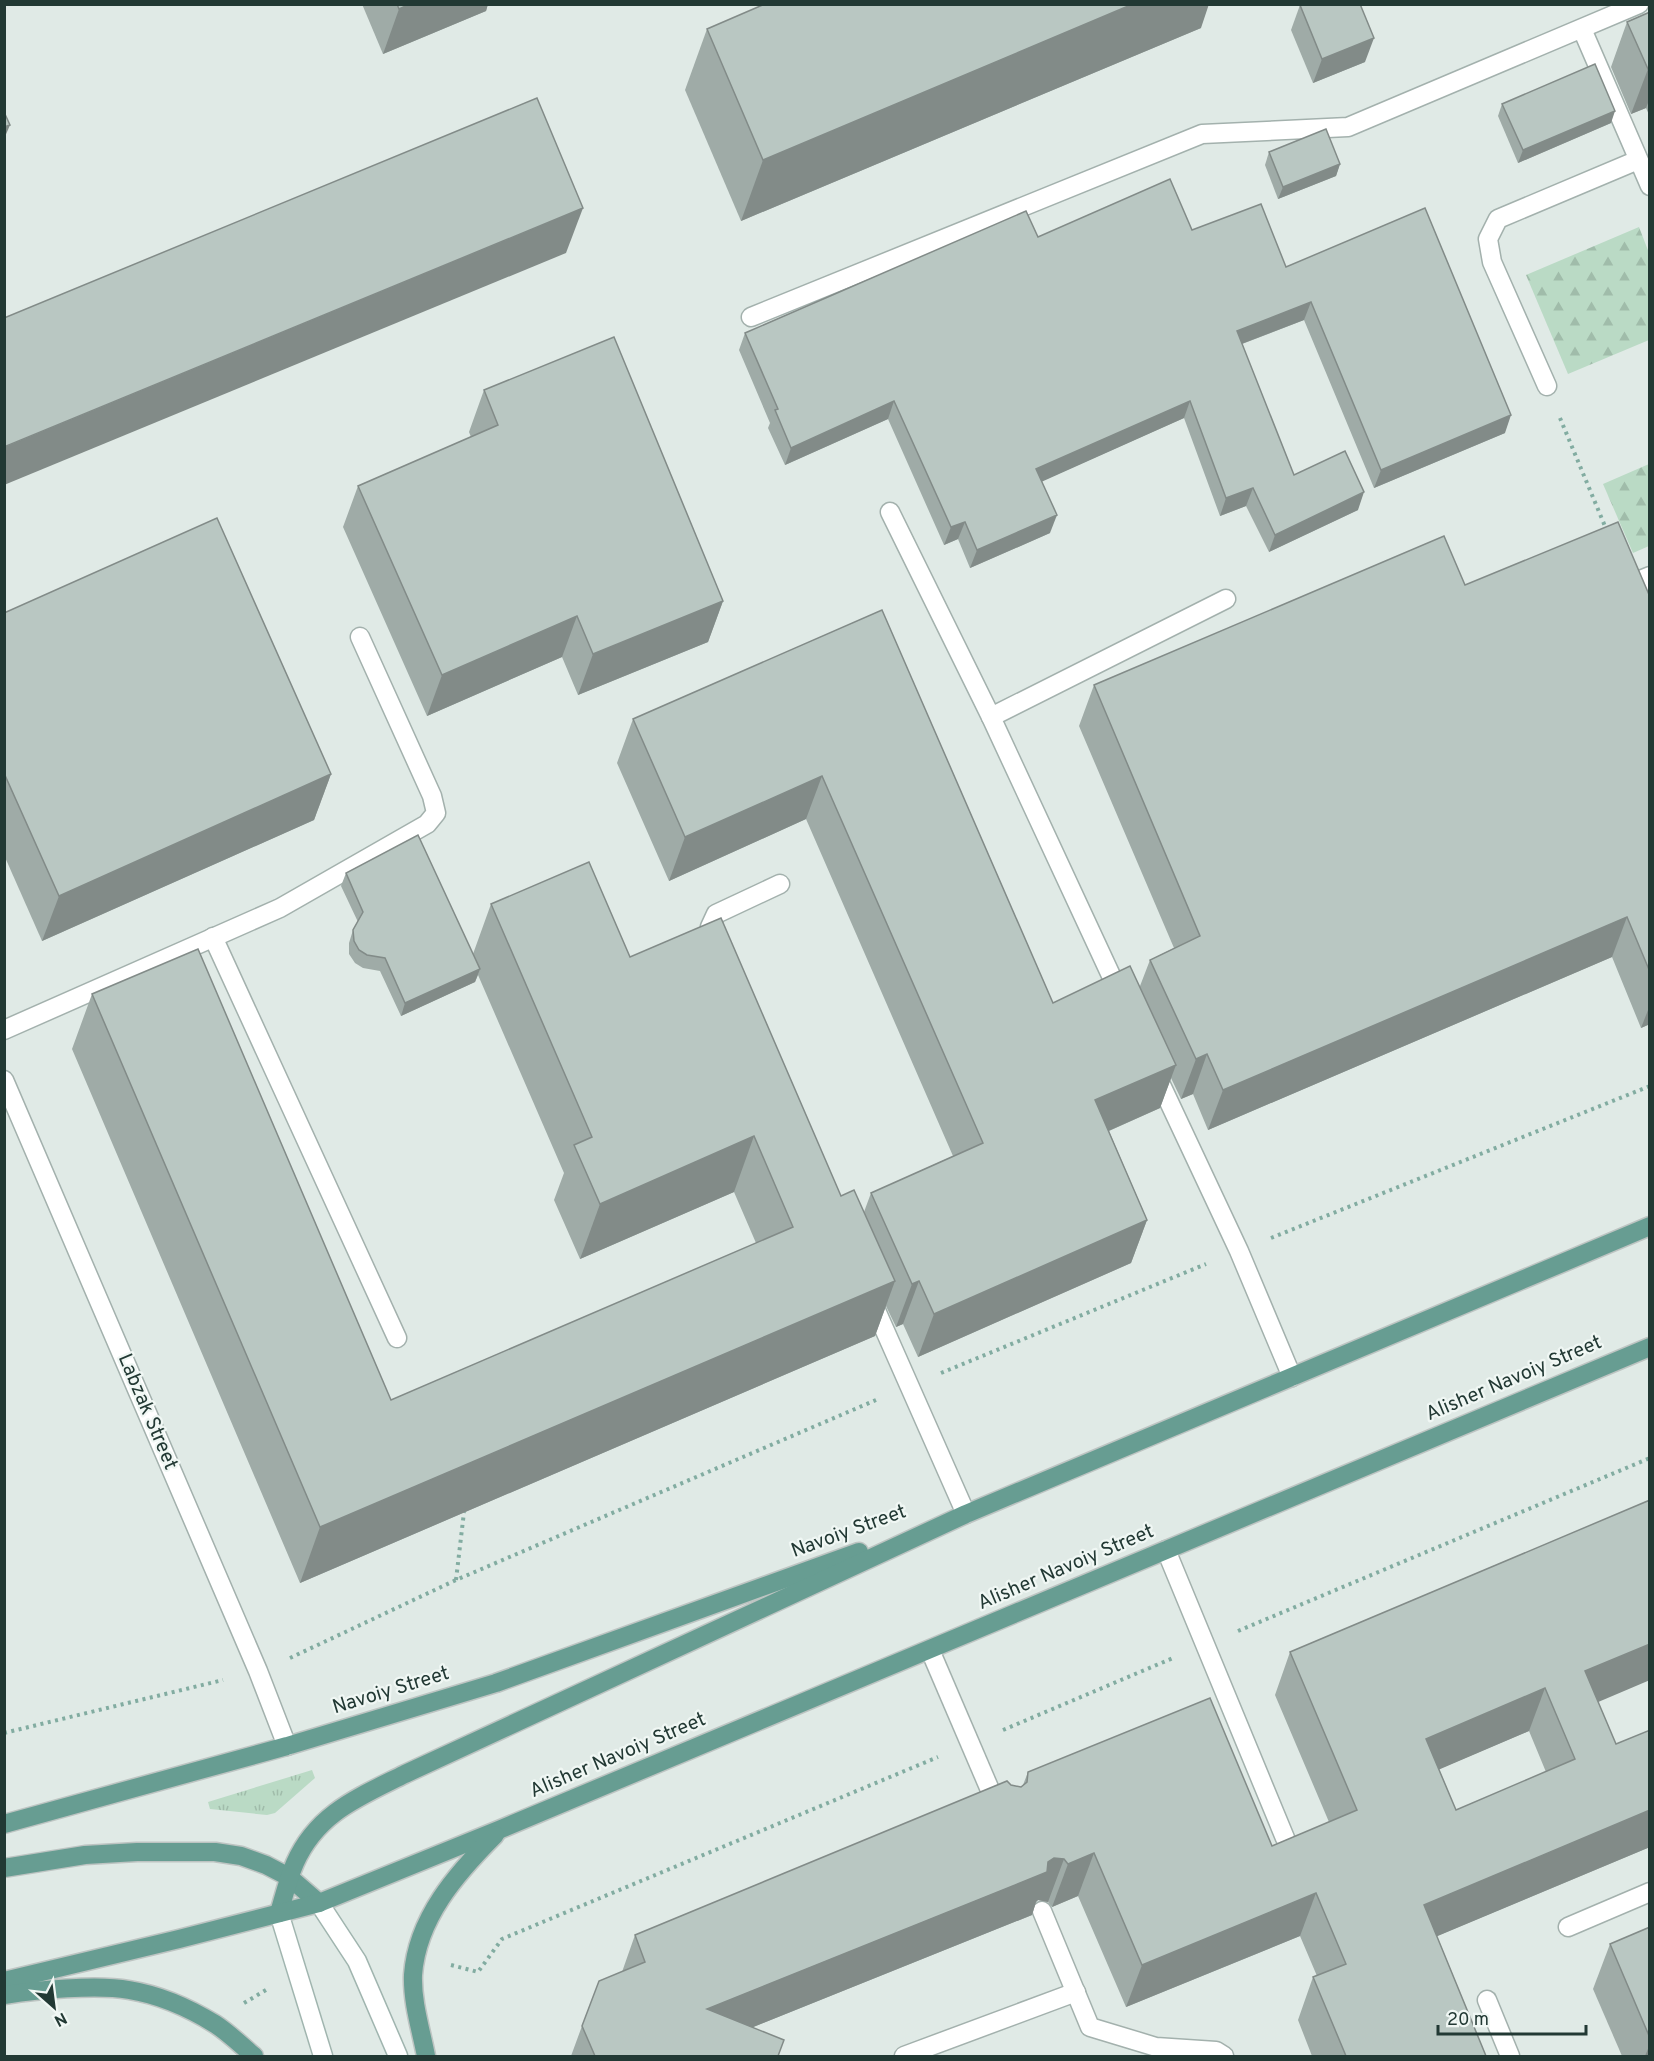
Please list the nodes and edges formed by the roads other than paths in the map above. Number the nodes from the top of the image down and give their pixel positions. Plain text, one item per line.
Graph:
1 (1639, 4) edge
2 (1582, 29) junction
3 (1638, 160) junction
4 (1650, 186) edge
5 (751, 317) dead end
6 (1547, 386) road end
7 (890, 512) dead end
8 (1650, 576) edge
9 (1226, 599) dead end
10 (1650, 602) edge
11 (360, 638) dead end
12 (991, 717) junction
13 (780, 884) dead end
14 (213, 937) junction
15 (721, 967) edge
16 (1130, 1016) edge
17 (4, 1030) edge
18 (1150, 1059) edge
19 (4, 1080) edge
20 (1650, 1226) edge
21 (861, 1278) edge
22 (397, 1338) dead end
23 (1650, 1347) edge
24 (1292, 1377) junction
25 (966, 1514) junction
26 (1166, 1550) junction
27 (930, 1650) junction
28 (287, 1746) junction
29 (1002, 1819) edge
30 (4, 1824) edge
31 (501, 1829) junction
32 (1285, 1838) edge
33 (4, 1868) edge
34 (289, 1877) junction
35 (1650, 1892) edge
36 (319, 1903) junction
37 (1042, 1911) edge
38 (279, 1913) junction
39 (1568, 1927) dead end
40 (4, 1981) edge
41 (1076, 1992) junction
42 (4, 1995) edge
43 (1487, 2000) dead end
44 (254, 2056) edge
45 (323, 2056) edge
46 (398, 2056) edge
47 (426, 2056) edge
48 (904, 2056) edge
49 (1224, 2056) edge
50 (1510, 2056) edge

1 - 2 main road
2 - 3 main road
2 - 5 main road
3 - 4 main road
3 - 6 main road
7 - 12 main road
8 - 10 main road
9 - 12 main road
11 - 14 main road
12 - 16 main road
13 - 15 main road
14 - 17 main road
14 - 22 main road
18 - 24 main road
19 - 28 main road, Labzak Street
20 - 24 main road
21 - 25 main road
23 - 26 main road, Alisher Navoiy Street
24 - 25 main road
25 - 28 main road, Navoiy Street
25 - 34 main road, Navoiy Street
26 - 27 main road, Alisher Navoiy Street
26 - 32 main road
27 - 29 main road
27 - 31 main road, Alisher Navoiy Street
28 - 30 main road, Navoiy Street
31 - 36 main road
31 - 47 main road
33 - 34 main road
34 - 36 main road
34 - 38 main road, Navoiy Street
35 - 39 main road
36 - 38 main road
36 - 46 main road
37 - 41 main road
38 - 40 main road
38 - 45 main road
41 - 48 main road
41 - 49 main road
42 - 44 main road
43 - 50 main road

